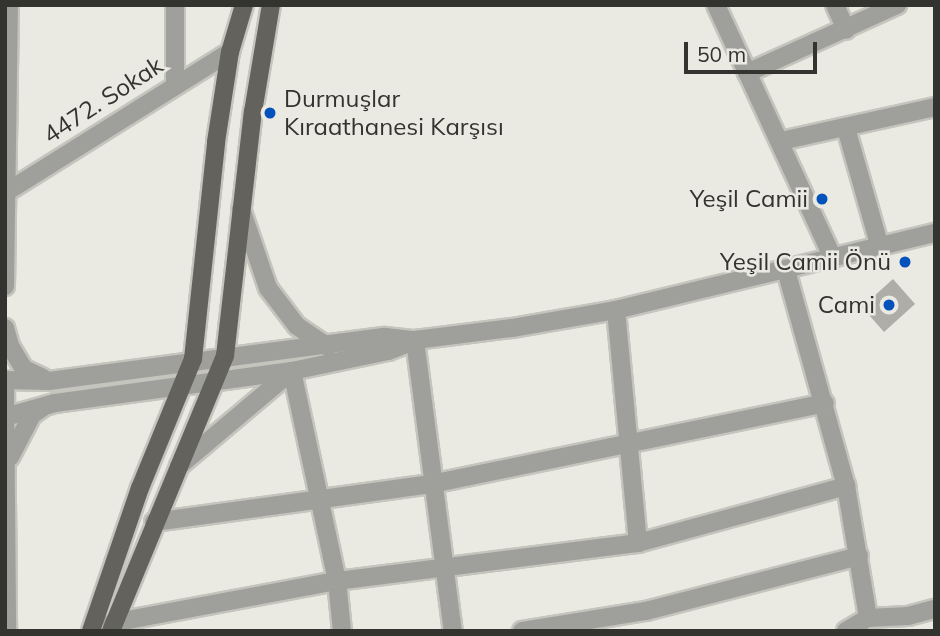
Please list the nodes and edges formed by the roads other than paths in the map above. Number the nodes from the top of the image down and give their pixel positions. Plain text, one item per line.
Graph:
1 (9, 5) edge
2 (175, 5) edge
3 (244, 5) edge
4 (271, 5) edge
5 (716, 5) edge
6 (835, 5) edge
7 (897, 5) edge
8 (846, 30) junction
9 (230, 52) junction
10 (747, 73) junction
11 (175, 83) junction
12 (935, 107) edge
13 (846, 128) junction
14 (781, 141) junction
15 (7, 191) edge
16 (241, 208) junction
17 (935, 233) edge
18 (880, 247) junction
19 (833, 258) junction
20 (786, 270) junction
21 (5, 286) edge
22 (616, 310) junction
23 (5, 328) edge
24 (415, 340) junction
25 (328, 347) junction
26 (225, 356) junction
27 (193, 359) junction
28 (292, 371) junction
29 (5, 380) edge
30 (49, 380) junction
31 (215, 382) junction
32 (5, 386) edge
33 (183, 386) junction
34 (55, 403) junction
35 (825, 403) junction
36 (6, 417) edge
37 (626, 445) junction
38 (6, 467) edge
39 (178, 467) junction
40 (431, 484) junction
41 (846, 486) junction
42 (321, 498) junction
43 (154, 522) junction
44 (638, 543) junction
45 (859, 556) junction
46 (447, 570) junction
47 (337, 581) junction
48 (935, 609) edge
49 (868, 618) junction
50 (909, 623) edge
51 (112, 627) edge
52 (7, 631) edge
53 (91, 631) edge
54 (342, 631) edge
55 (453, 631) edge
56 (522, 631) edge
57 (846, 631) edge

1 - 15 street
2 - 11 street
3 - 9 main road
4 - 16 main road
5 - 10 street
6 - 8 street
7 - 8 street
8 - 10 street
9 - 11 street, 4472. Sokak
9 - 27 main road
10 - 14 street
11 - 15 street, 4472. Sokak
12 - 13 street
13 - 14 street
13 - 18 street
14 - 19 street
15 - 21 street
16 - 25 street
16 - 26 main road
17 - 18 street
18 - 19 street
19 - 20 street
20 - 22 street
20 - 35 street
22 - 24 street
22 - 37 street
23 - 30 street
24 - 25 street
24 - 28 street
24 - 40 street
25 - 26 street
26 - 27 street
26 - 31 main road
27 - 30 street
27 - 33 main road
28 - 31 street
28 - 39 street
28 - 42 street
29 - 30 street
31 - 33 street
31 - 39 main road
32 - 36 street
33 - 34 street
33 - 53 main road
34 - 36 street
34 - 38 street
35 - 37 street
35 - 41 street
36 - 38 street
37 - 40 street
37 - 44 street
38 - 52 street
39 - 43 main road
40 - 42 street
40 - 46 street
41 - 44 street
41 - 45 street
42 - 43 street
42 - 47 street
43 - 51 main road
44 - 46 street
45 - 49 street
45 - 56 street
46 - 47 street
46 - 55 street
47 - 51 street
47 - 54 street
48 - 50 street
49 - 50 street
49 - 57 street

